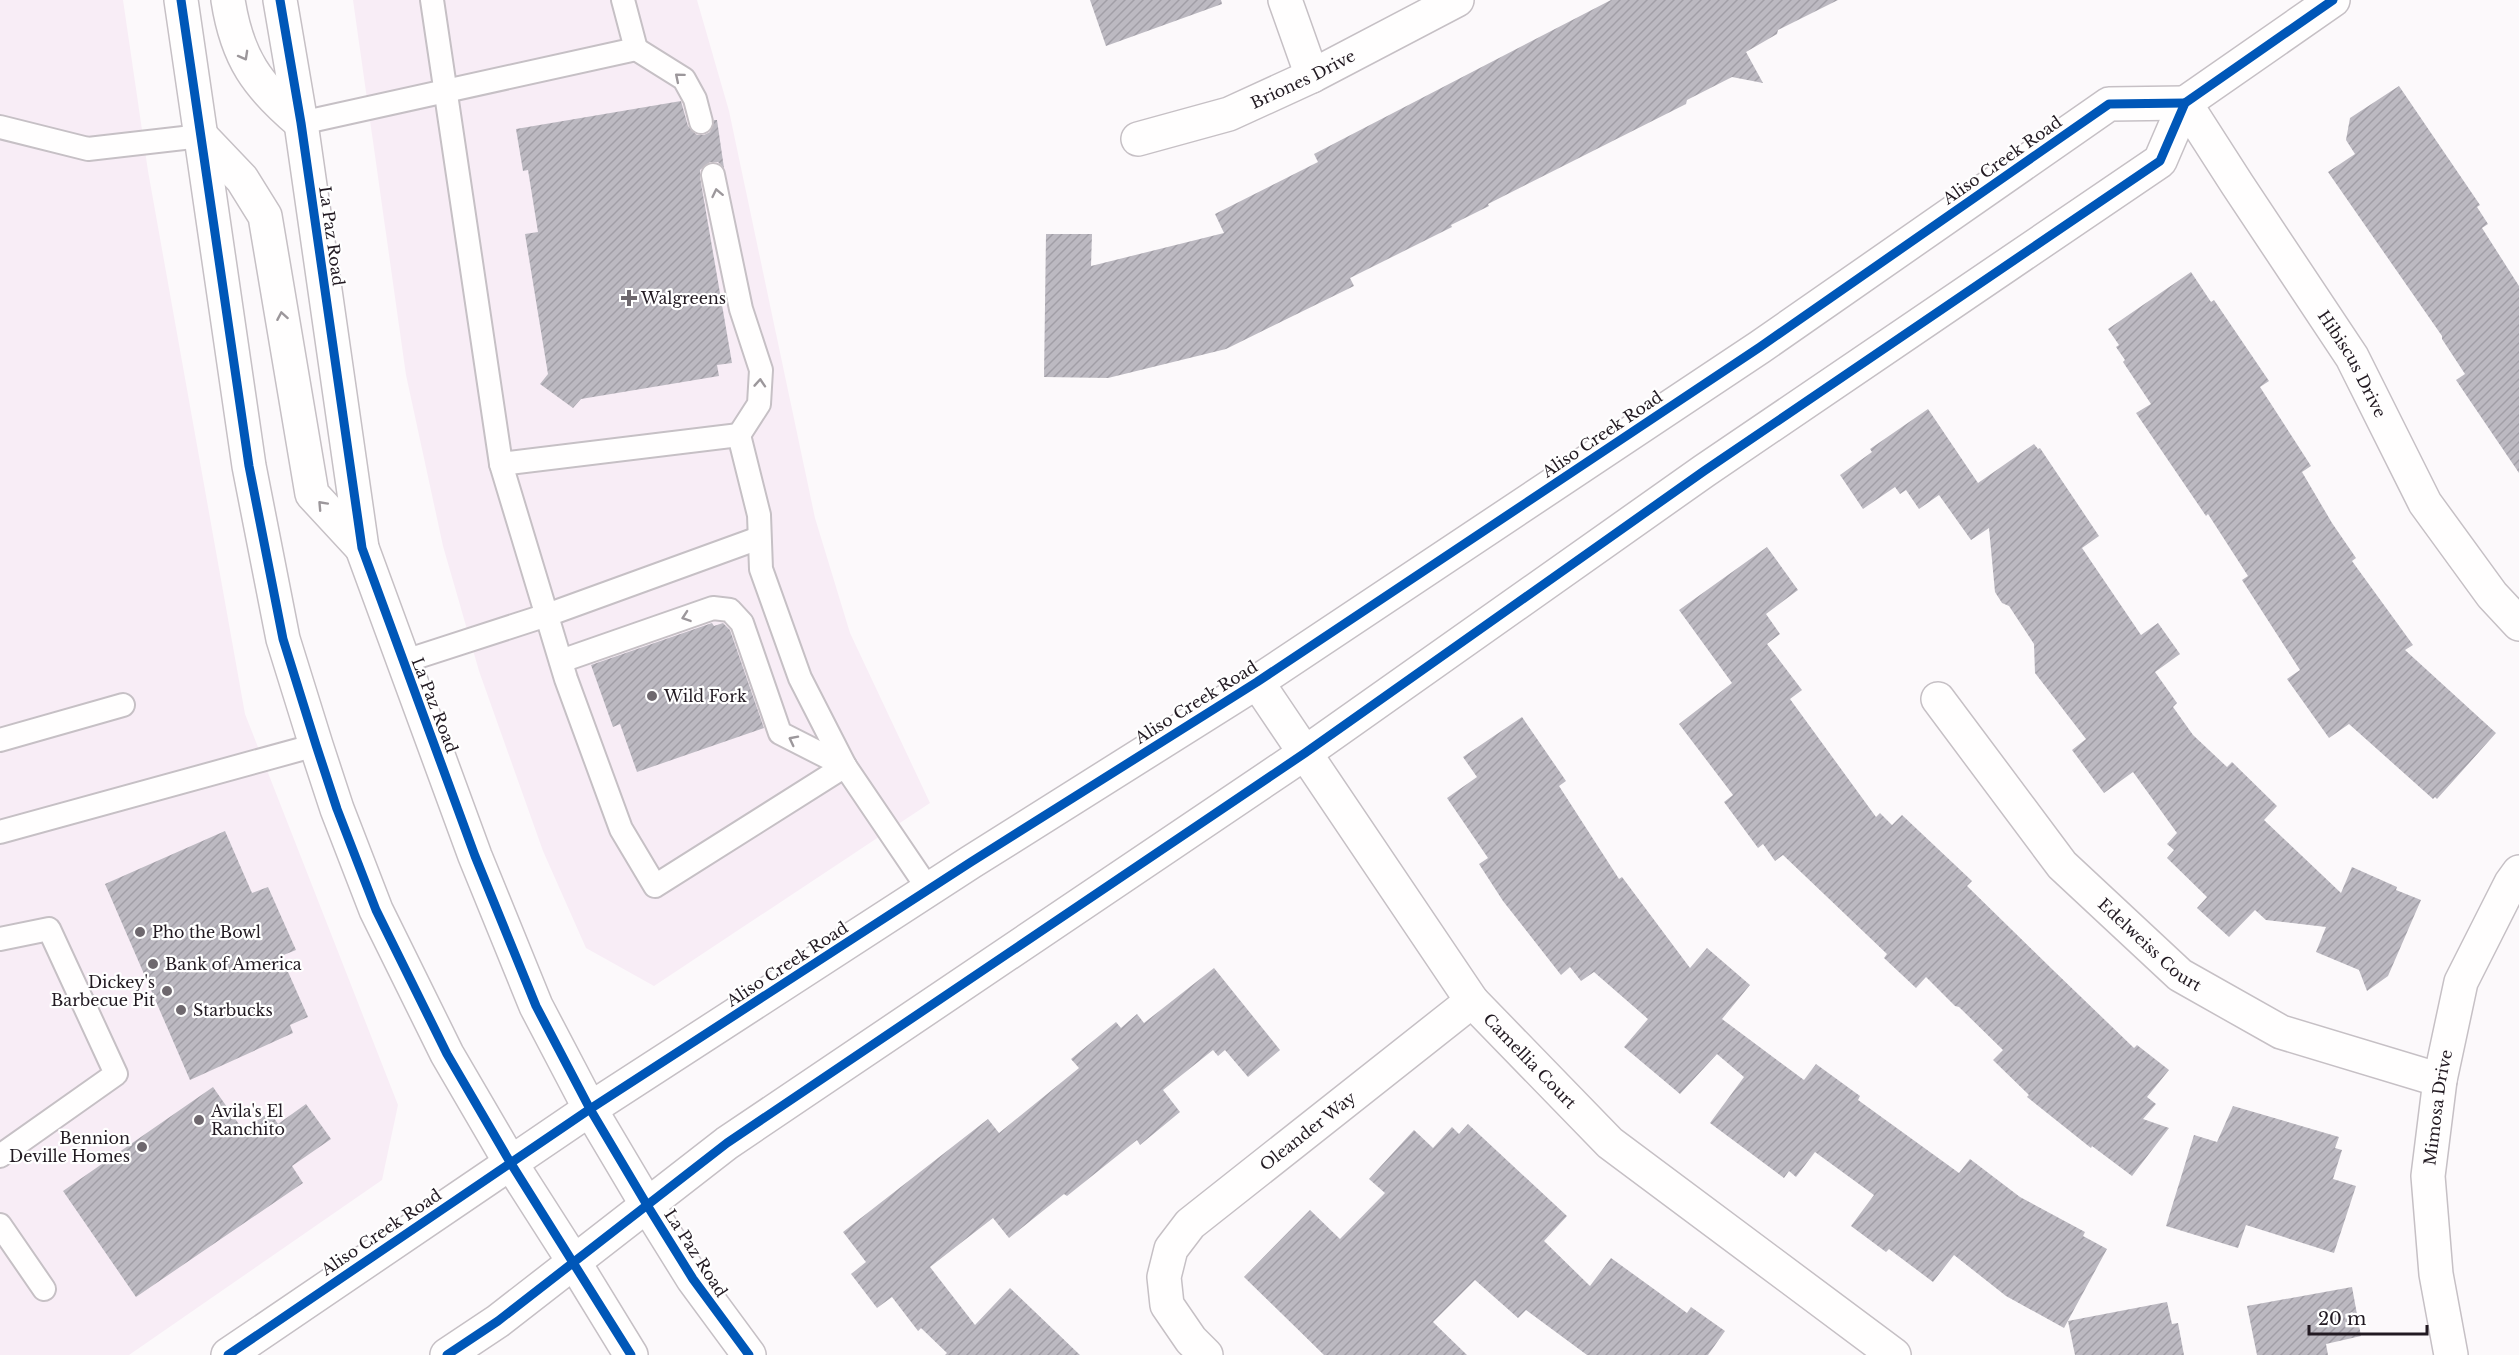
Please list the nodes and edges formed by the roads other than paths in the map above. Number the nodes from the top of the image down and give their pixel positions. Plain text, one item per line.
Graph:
1 (181, 0) edge
2 (228, 0) edge
3 (280, 0) edge
4 (432, 0) edge
5 (623, 0) edge
6 (1285, 0) edge
7 (1457, 0) edge
8 (2333, 0) edge
9 (636, 49) junction
10 (1312, 76) junction
11 (447, 91) junction
12 (2186, 103) junction
13 (701, 122) dead end
14 (301, 123) junction
15 (0, 127) edge
16 (201, 136) junction
17 (1138, 139) dead end
18 (713, 175) dead end
19 (739, 435) junction
20 (501, 464) junction
21 (759, 538) junction
22 (362, 548) junction
23 (547, 615) junction
24 (2519, 624) edge
25 (561, 661) junction
26 (402, 662) junction
27 (1257, 682) junction
28 (1938, 699) dead end
29 (123, 705) dead end
30 (0, 740) edge
31 (316, 745) junction
32 (1305, 753) junction
33 (845, 766) junction
34 (0, 832) edge
35 (2519, 872) edge
36 (928, 890) junction
37 (0, 939) edge
38 (1472, 1000) junction
39 (2440, 1080) junction
40 (591, 1109) junction
41 (0, 1156) edge
42 (510, 1162) junction
43 (647, 1205) junction
44 (0, 1225) edge
45 (574, 1262) junction
46 (44, 1289) dead end
47 (228, 1355) edge
48 (447, 1355) edge
49 (631, 1355) edge
50 (748, 1355) edge
51 (1206, 1355) edge
52 (1894, 1355) edge
53 (2451, 1355) edge

1 - 16 main road
2 -> 14 main road
3 - 14 main road, La Paz Road
4 - 11 lane
5 - 9 lane
6 - 10 main road
7 - 10 main road, Briones Drive
8 - 12 main road
9 - 11 lane
13 -> 9 lane
10 - 17 main road, Briones Drive
11 - 14 lane
11 - 20 lane
12 - 24 main road, Hibiscus Drive
12 - 27 main road, Aliso Creek Road
12 - 32 main road
14 - 22 main road, La Paz Road
15 - 16 lane
22 -> 16 main road
16 - 31 main road
19 -> 18 lane
19 - 20 lane
19 - 21 lane
20 - 23 lane
21 - 23 lane
21 - 33 lane
22 - 26 main road, La Paz Road
23 - 25 lane
23 - 26 lane
33 -> 25 lane
25 - 33 lane
26 - 40 main road, La Paz Road
27 - 32 main road, Camellia Court
27 - 36 main road, Aliso Creek Road
28 - 39 main road, Edelweiss Court
29 - 30 lane
31 - 34 lane
31 - 42 main road
32 - 38 main road, Camellia Court
32 - 43 main road
33 - 36 lane
35 - 39 main road, Mimosa Drive
36 - 40 main road, Aliso Creek Road
37 - 41 lane
38 - 51 main road, Oleander Way
38 - 52 main road, Camellia Court
39 - 53 main road, Mimosa Drive
40 - 42 main road, Aliso Creek Road
40 - 43 main road, La Paz Road
42 - 45 main road
42 - 47 main road, Aliso Creek Road
43 - 45 main road
43 - 50 main road, La Paz Road
44 - 46 lane
45 - 48 main road
45 - 49 main road

